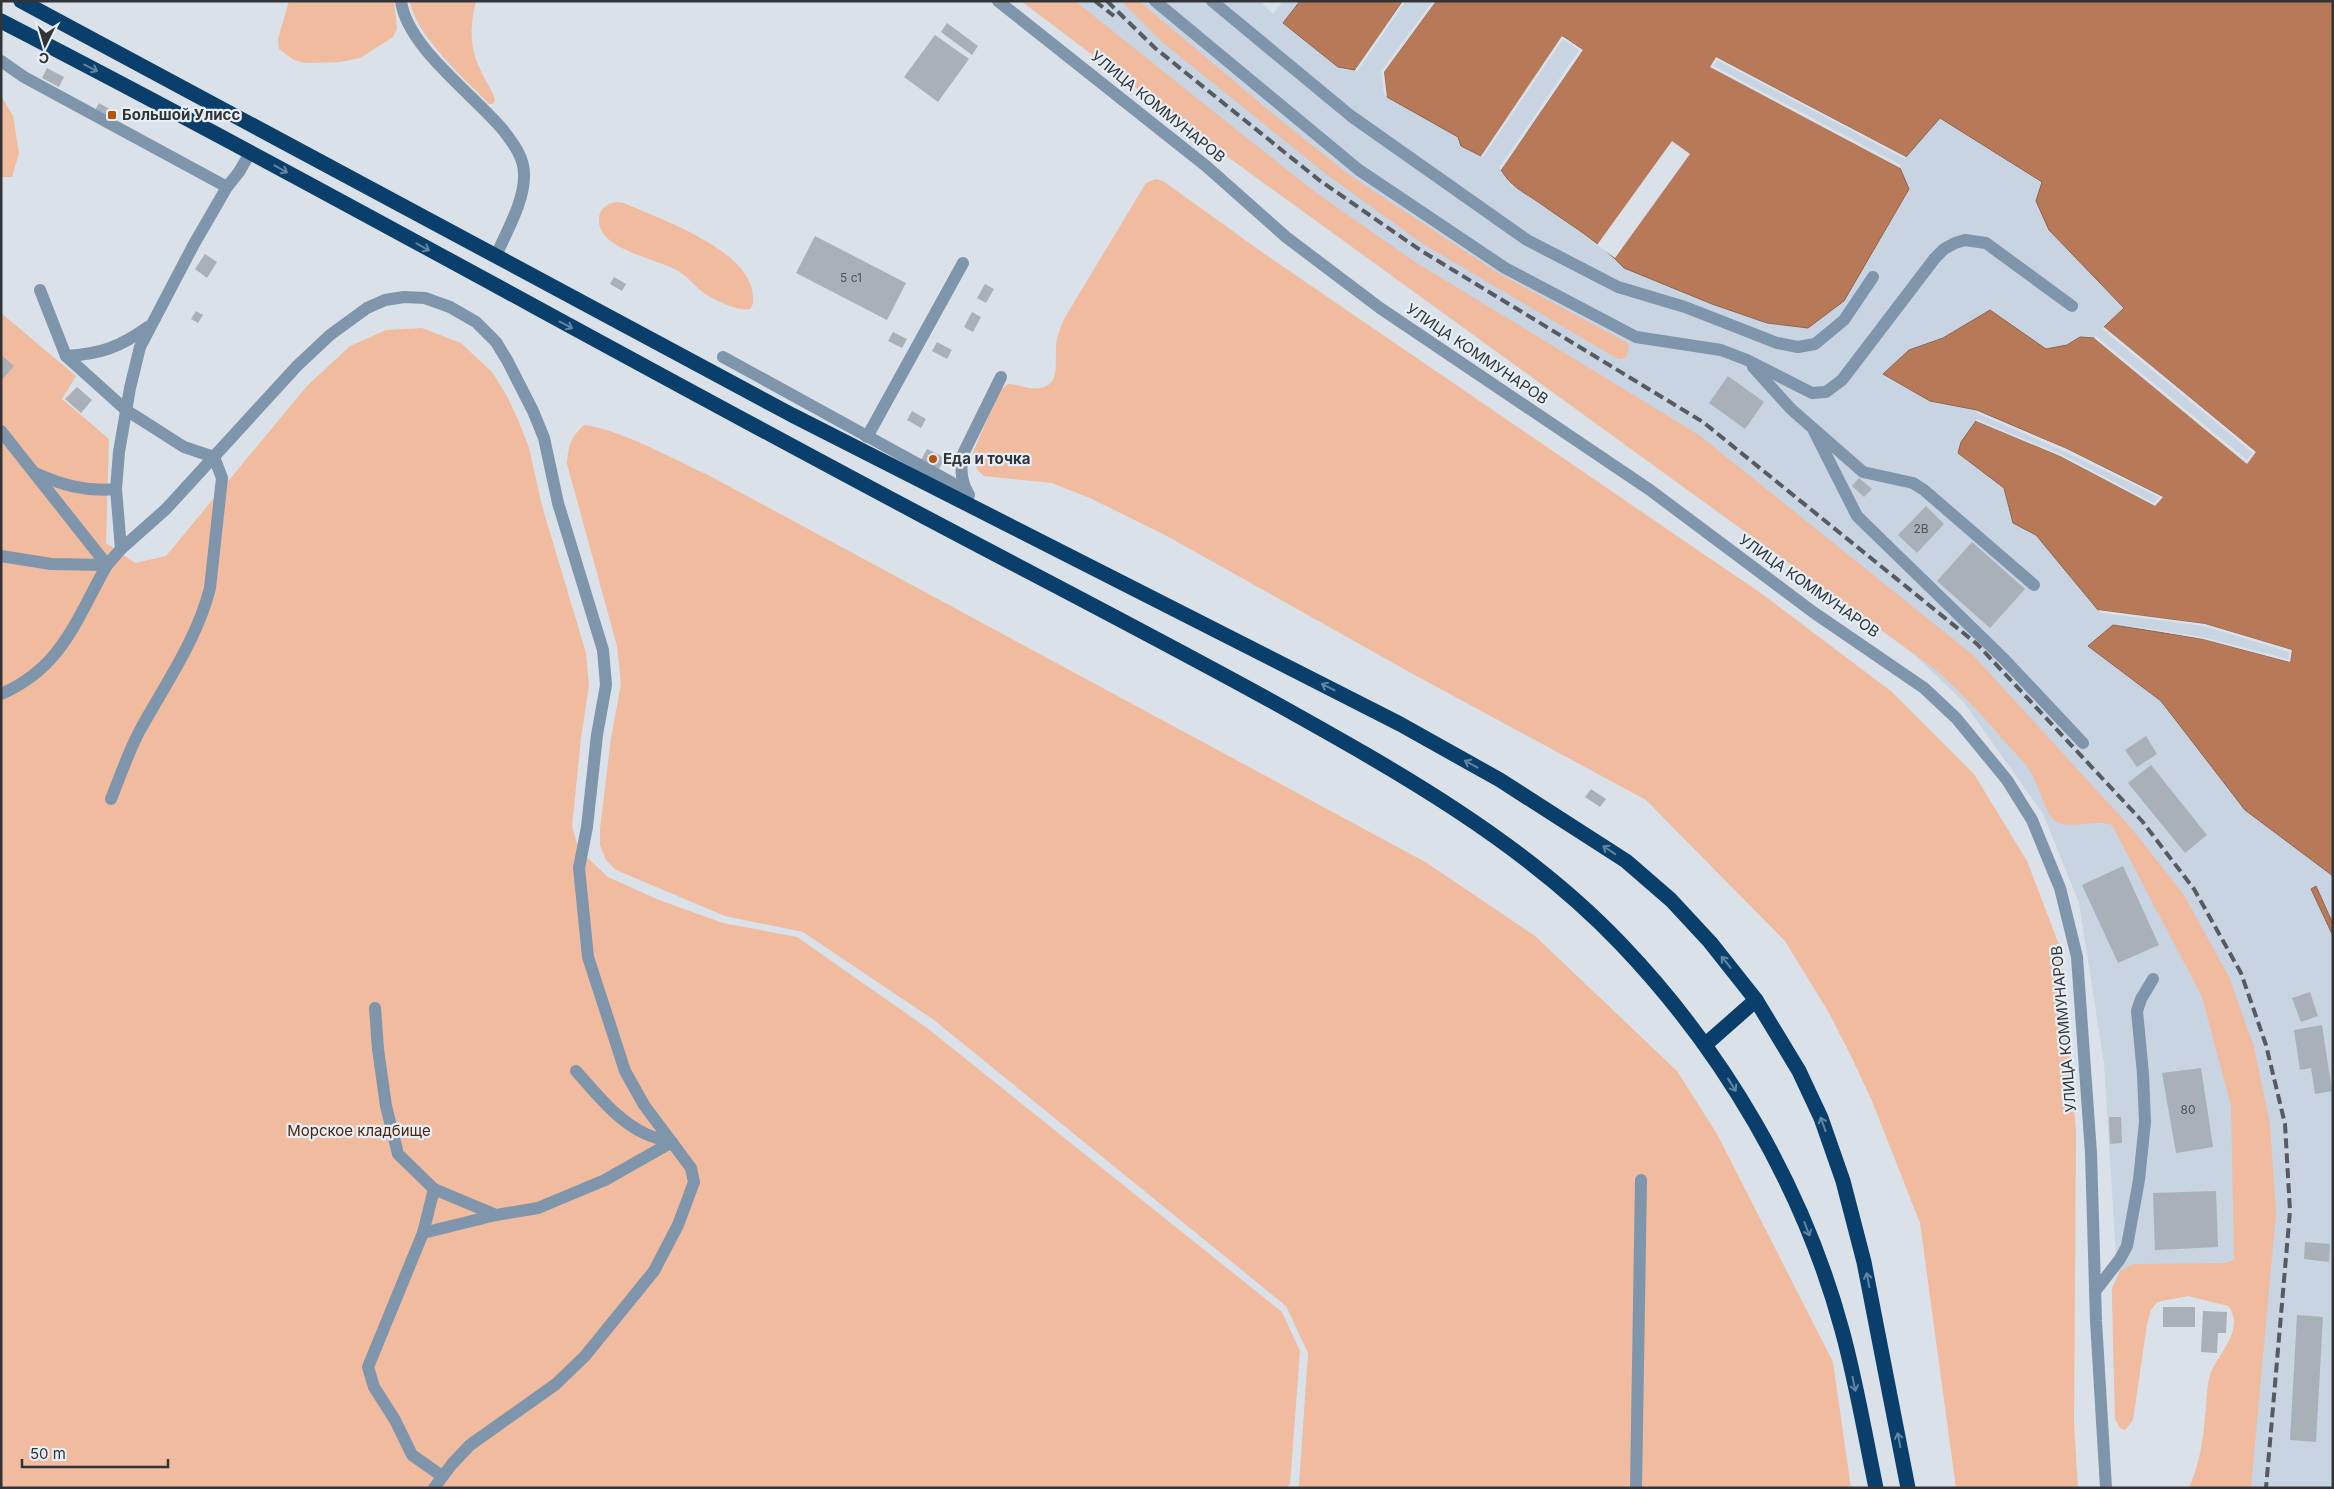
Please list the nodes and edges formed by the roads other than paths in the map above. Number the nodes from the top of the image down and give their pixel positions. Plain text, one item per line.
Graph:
1 (21, 1) edge
2 (401, 1) edge
3 (998, 1) edge
4 (1155, 1) edge
5 (1212, 1) edge
6 (1, 22) edge
7 (1, 61) edge
8 (250, 153) junction
9 (227, 187) junction
10 (496, 256) junction
11 (963, 263) dead end
12 (1873, 277) dead end
13 (40, 290) dead end
14 (2072, 306) dead end
15 (150, 325) junction
16 (66, 356) junction
17 (723, 357) dead end
18 (1747, 360) junction
19 (1001, 377) dead end
20 (126, 410) junction
21 (1, 431) edge
22 (1814, 431) junction
23 (867, 436) junction
24 (214, 457) junction
25 (32, 472) junction
26 (116, 488) junction
27 (967, 491) junction
28 (978, 510) junction
29 (121, 549) junction
30 (1, 556) edge
31 (106, 565) junction
32 (2034, 585) dead end
33 (1, 694) edge
34 (2083, 743) dead end
35 (111, 799) dead end
36 (2153, 979) dead end
37 (1756, 1000) junction
38 (375, 1008) dead end
39 (1706, 1044) junction
40 (576, 1071) dead end
41 (672, 1142) junction
42 (1641, 1180) dead end
43 (434, 1189) junction
44 (496, 1215) junction
45 (422, 1233) junction
46 (2096, 1290) junction
47 (442, 1476) junction
48 (434, 1488) edge
49 (1636, 1488) edge
50 (1876, 1488) edge
51 (1908, 1488) edge
52 (2106, 1488) edge

1 - 10 highway
2 - 10 street
3 - 46 street, УЛИЦА КОММУНАРОВ
4 - 18 street
5 - 12 street
6 -> 8 highway
7 - 9 street
8 - 9 street
8 -> 39 highway
9 - 15 street
10 - 28 highway
11 - 23 street
13 - 16 street
14 - 18 street
15 - 16 street
15 - 20 street
16 - 20 street
17 - 23 street
18 - 22 street
19 - 27 street
20 - 24 street
20 - 26 street
21 - 25 street
22 - 32 street
22 - 34 street
23 - 27 street
24 - 29 street
24 - 35 street
24 - 41 street
25 - 26 street
25 - 31 street
26 - 29 street
27 - 28 street
37 -> 28 highway
29 - 31 street
30 - 31 street
31 - 33 street
36 - 46 street
37 - 39 highway
51 -> 37 highway
38 - 43 street
39 -> 50 highway
40 - 41 street
41 - 44 street
41 - 47 street
42 - 49 street
43 - 44 street
43 - 45 street
44 - 45 street
45 - 47 street
46 - 52 street, УЛИЦА КОММУНАРОВ
47 - 48 street

